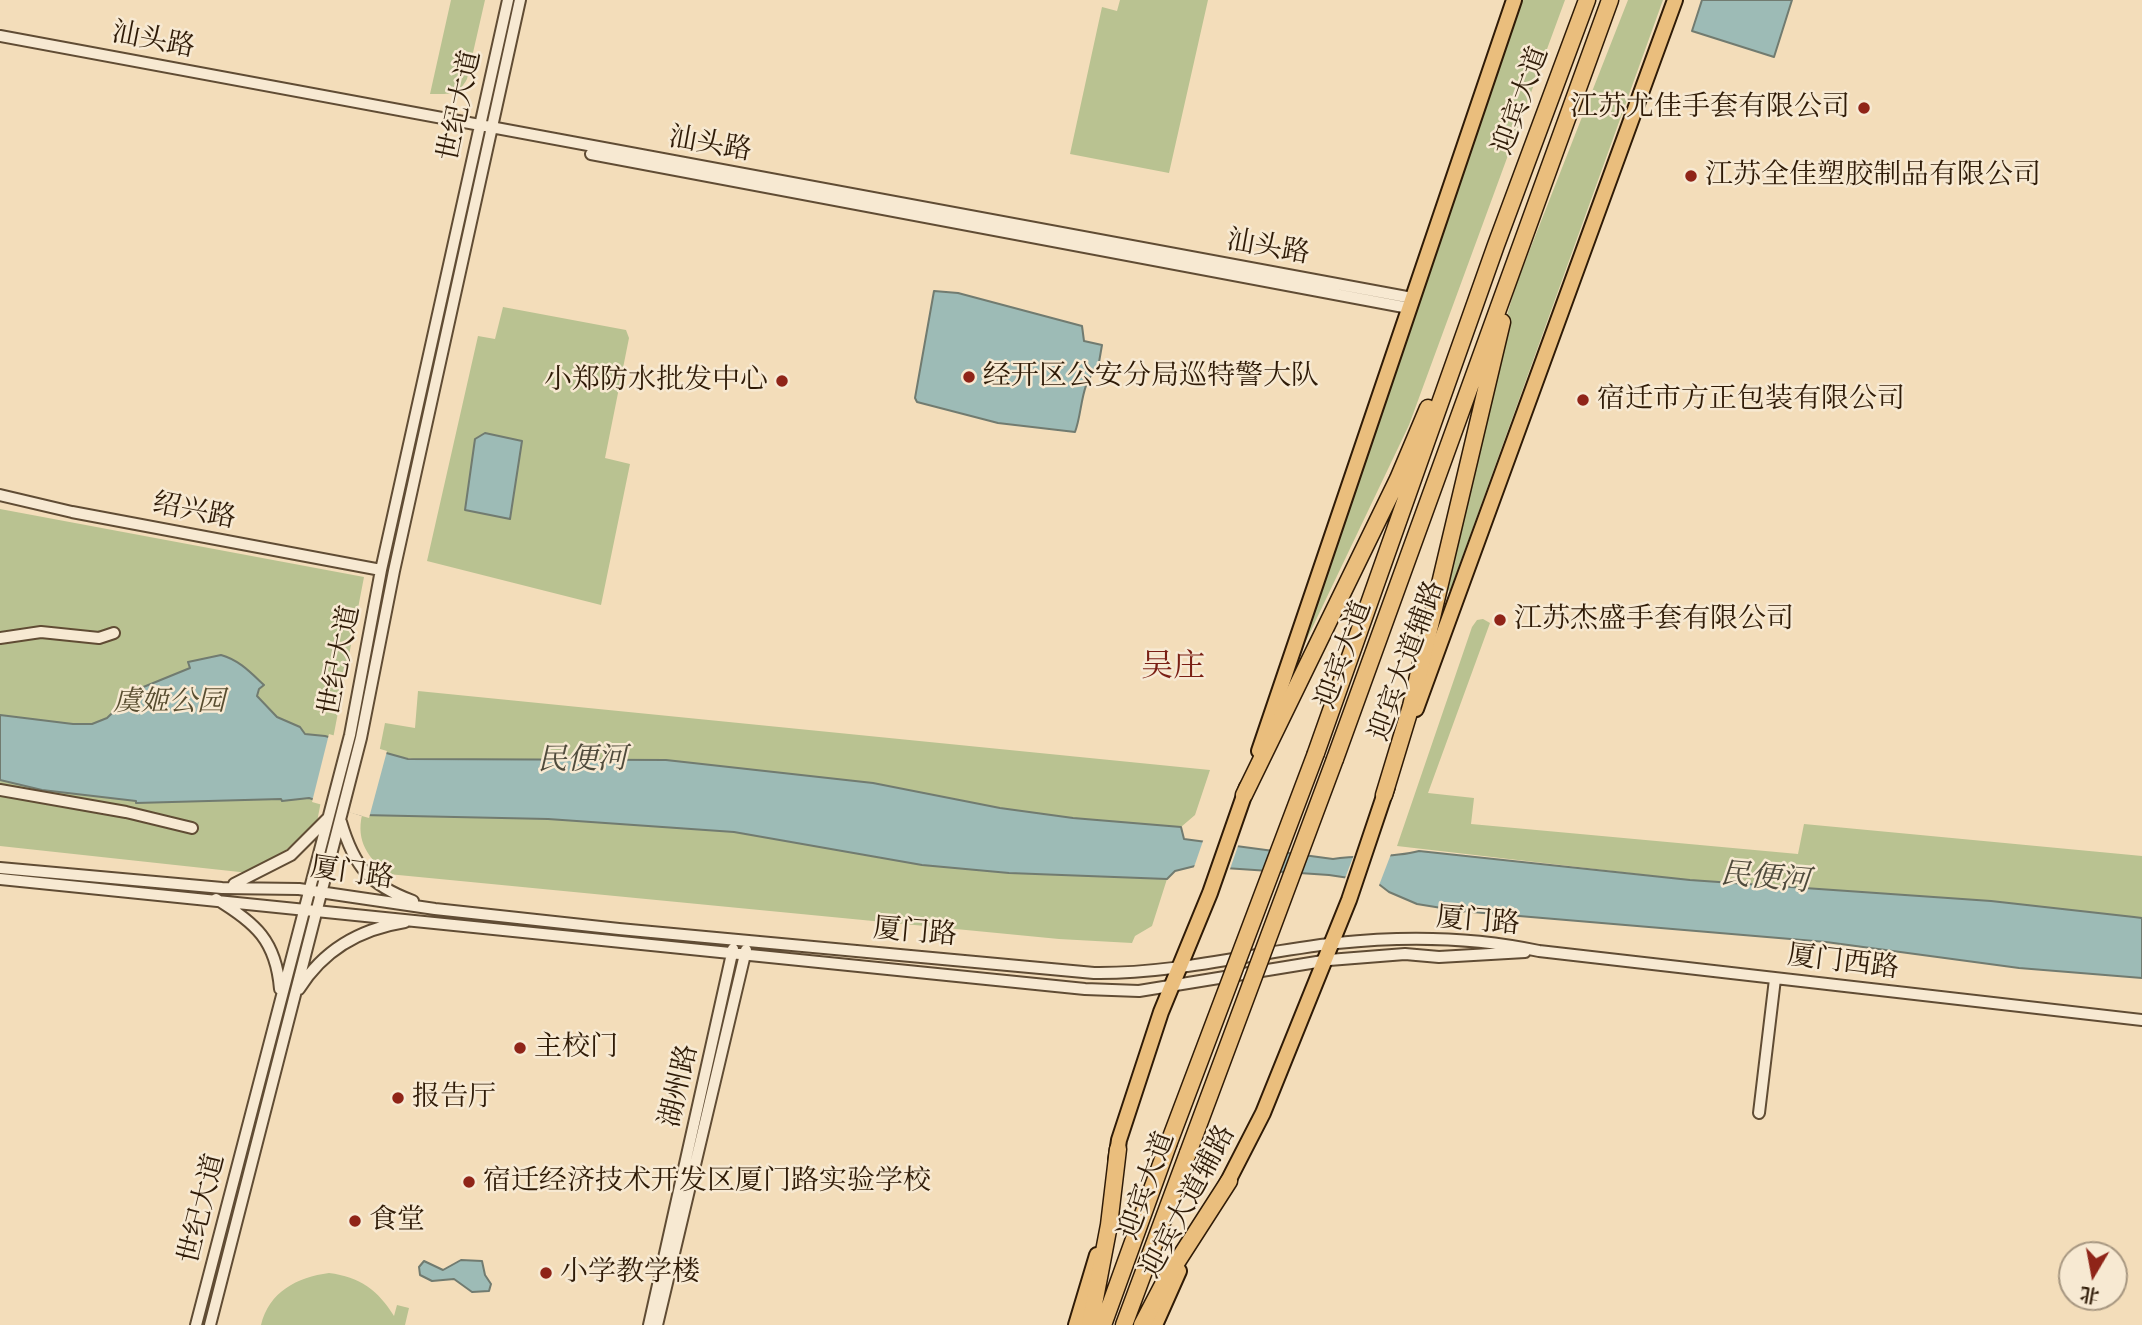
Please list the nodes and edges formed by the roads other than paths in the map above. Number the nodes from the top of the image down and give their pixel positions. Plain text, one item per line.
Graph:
1 (508, 0) edge
2 (520, 0) edge
3 (1514, 0) edge
4 (1586, 0) edge
5 (1610, 0) edge
6 (1616, 0) edge
7 (1675, 0) edge
8 (0, 36) edge
9 (0, 43) edge
10 (1589, 63) junction
11 (480, 130) junction
12 (492, 132) junction
13 (1523, 235) junction
14 (1496, 244) junction
15 (1410, 303) junction
16 (0, 495) edge
17 (381, 570) junction
18 (114, 633) dead end
19 (0, 638) edge
20 (356, 737) junction
21 (0, 790) edge
22 (1244, 795) junction
23 (1384, 795) junction
24 (336, 814) junction
25 (192, 828) dead end
26 (0, 867) edge
27 (0, 879) edge
28 (222, 888) junction
29 (316, 891) junction
30 (214, 898) junction
31 (312, 908) junction
32 (435, 909) junction
33 (421, 919) junction
34 (735, 939) junction
35 (747, 940) junction
36 (1330, 944) junction
37 (1539, 951) junction
38 (732, 954) junction
39 (745, 956) junction
40 (1323, 961) junction
41 (1179, 968) junction
42 (1775, 979) junction
43 (1171, 986) junction
44 (286, 1000) junction
45 (2142, 1020) edge
46 (1759, 1113) dead end
47 (1118, 1149) junction
48 (1229, 1181) junction
49 (196, 1325) edge
50 (210, 1325) edge
51 (649, 1325) edge
52 (657, 1325) edge
53 (1076, 1325) edge
54 (1090, 1325) edge
55 (1103, 1325) edge
56 (1124, 1325) edge
57 (1142, 1325) edge
58 (1155, 1325) edge

1 - 11 street, 世纪大道
2 - 12 street, 世纪大道
3 - 15 main road, 迎宾大道辅路
4 - 14 highway, 迎宾大道
5 - 10 highway, 迎宾大道
6 - 10 highway
7 - 23 main road, 迎宾大道辅路
8 - 11 street, 汕头路
9 - 11 street, 汕头路
10 - 13 highway, 迎宾大道
11 - 12 street, 汕头路
11 - 17 street, 世纪大道
12 - 15 street, 汕头路
12 - 20 street, 世纪大道
13 - 23 highway
13 - 56 highway, 迎宾大道, bridge
14 - 22 highway
14 - 55 highway, 迎宾大道, bridge
15 - 22 main road, 迎宾大道辅路
16 - 17 street, 绍兴路
17 - 20 street, 世纪大道
18 - 19 street
20 - 24 street, 世纪大道
21 - 25 street
22 - 41 main road, 迎宾大道辅路
23 - 36 main road, 迎宾大道辅路
24 - 28 street
24 - 29 street, 世纪大道
24 - 32 street
26 - 28 street, 厦门路
27 - 30 street, 厦门路
28 - 29 street, 厦门路
29 - 31 street, 世纪大道
29 - 32 street, 厦门路
30 - 31 street, 厦门路
30 - 44 street
31 - 33 street, 厦门路
31 - 44 street, 世纪大道
32 - 34 street, 厦门路
33 - 38 street, 厦门路
33 - 44 street
34 - 35 street, 厦门路
34 - 38 street, 湖州路
35 - 39 street, 湖州路
35 - 41 street, 厦门路
36 - 37 street, 厦门路
36 - 40 main road, 迎宾大道辅路
36 - 41 street, 厦门路
37 - 40 street, 厦门路
37 - 42 street, 厦门西路
38 - 39 street, 厦门路
38 - 51 street, 湖州路
39 - 43 street, 厦门路
39 - 52 street, 湖州路
40 - 43 street, 厦门路
40 - 48 main road, 迎宾大道辅路
41 - 43 main road, 迎宾大道辅路
42 - 45 street, 厦门西路
42 - 46 street
43 - 47 main road, 迎宾大道辅路
44 - 49 street, 世纪大道
44 - 50 street, 世纪大道
47 - 53 main road, 迎宾大道辅路
47 - 54 highway
48 - 57 highway
48 - 58 main road, 迎宾大道辅路

